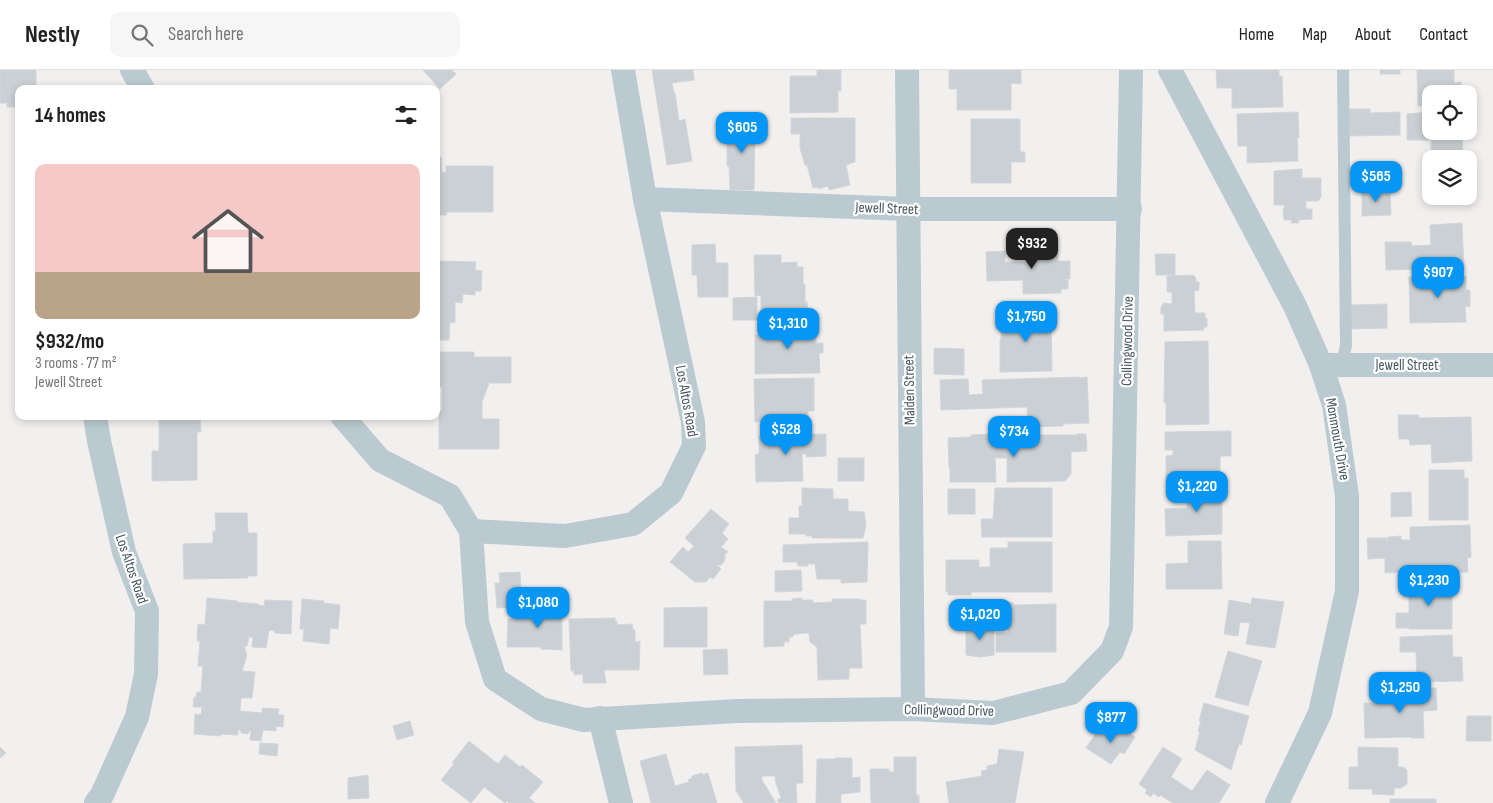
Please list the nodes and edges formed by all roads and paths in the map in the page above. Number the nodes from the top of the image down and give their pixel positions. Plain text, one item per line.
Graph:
1 (132, 70) edge
2 (623, 70) edge
3 (907, 70) edge
4 (1131, 70) edge
5 (1170, 70) edge
6 (1343, 70) edge
7 (141, 85) edge
8 (645, 199) junction
9 (908, 209) junction
10 (1130, 209) junction
11 (1331, 365) junction
12 (1493, 365) edge
13 (96, 420) edge
14 (345, 420) edge
15 (471, 531) junction
16 (913, 709) junction
17 (600, 718) junction
18 (96, 803) edge
19 (621, 803) edge
20 (1277, 803) edge

1 - 7 street
2 - 8 street, Los Altos Road
3 - 9 street, Malden Street
4 - 10 street, Collingwood Drive
5 - 11 street, Monmouth Drive
6 - 11 lane
8 - 9 street, Jewell Street
8 - 15 street, Los Altos Road
9 - 10 street, Jewell Street
9 - 16 street, Malden Street
10 - 16 street, Collingwood Drive
11 - 12 street, Jewell Street
11 - 20 street, Monmouth Drive
13 - 18 street, Los Altos Road
14 - 15 street
15 - 17 street, Collingwood Drive
16 - 17 street, Collingwood Drive
17 - 19 street

